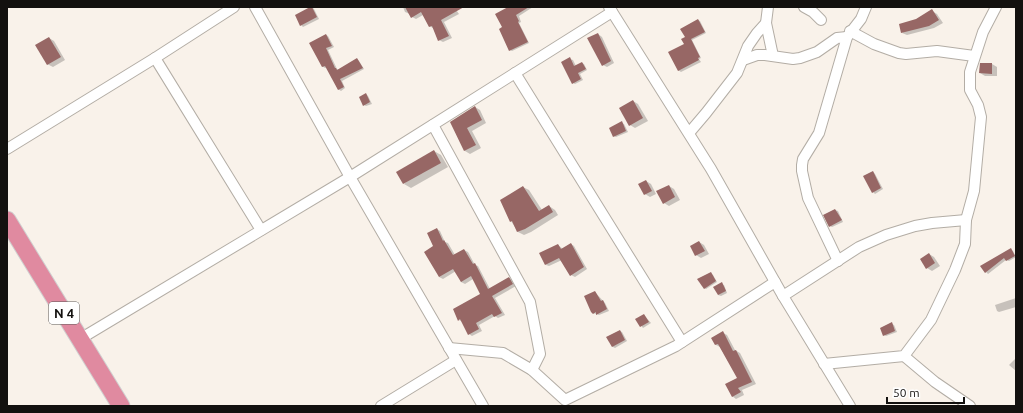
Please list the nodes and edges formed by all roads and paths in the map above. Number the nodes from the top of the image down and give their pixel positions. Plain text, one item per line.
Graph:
1 (234, 7) edge
2 (255, 7) edge
3 (768, 7) edge
4 (804, 7) edge
5 (866, 7) edge
6 (996, 7) edge
7 (610, 9) edge
8 (820, 20) dead end
9 (766, 23) junction
10 (848, 34) junction
11 (773, 56) junction
12 (974, 56) junction
13 (155, 58) junction
14 (743, 60) junction
15 (515, 73) junction
16 (433, 125) junction
17 (688, 133) junction
18 (7, 149) edge
19 (350, 177) junction
20 (7, 220) edge
21 (966, 220) junction
22 (261, 230) junction
23 (838, 261) junction
24 (775, 282) junction
25 (783, 296) junction
26 (80, 339) junction
27 (682, 342) junction
28 (449, 348) junction
29 (904, 356) junction
30 (456, 360) junction
31 (824, 364) junction
32 (532, 370) junction
33 (565, 400) junction
34 (122, 406) edge
35 (381, 406) edge
36 (483, 406) edge
37 (556, 406) edge
38 (850, 406) edge
39 (970, 406) edge

1 - 13 street
2 - 19 street
3 - 9 street
4 - 8 street
5 - 10 street
6 - 12 street
7 - 15 street
7 - 17 street
9 - 11 street
9 - 14 street
10 - 11 street
10 - 12 street
10 - 23 street
11 - 14 street
12 - 21 street
13 - 18 street
13 - 22 street
14 - 17 street
15 - 16 street
15 - 27 street
16 - 19 street
16 - 32 street
17 - 24 street
19 - 22 street
19 - 28 street
20 - 26 highway, N 4
21 - 23 street
21 - 29 street
22 - 26 street
23 - 25 street
24 - 25 street
24 - 27 street
25 - 31 street
26 - 34 highway, N 4
27 - 33 street
28 - 30 street
28 - 32 street
29 - 31 street
29 - 39 street
30 - 35 street
30 - 36 street
31 - 38 street
32 - 33 street
33 - 37 street

